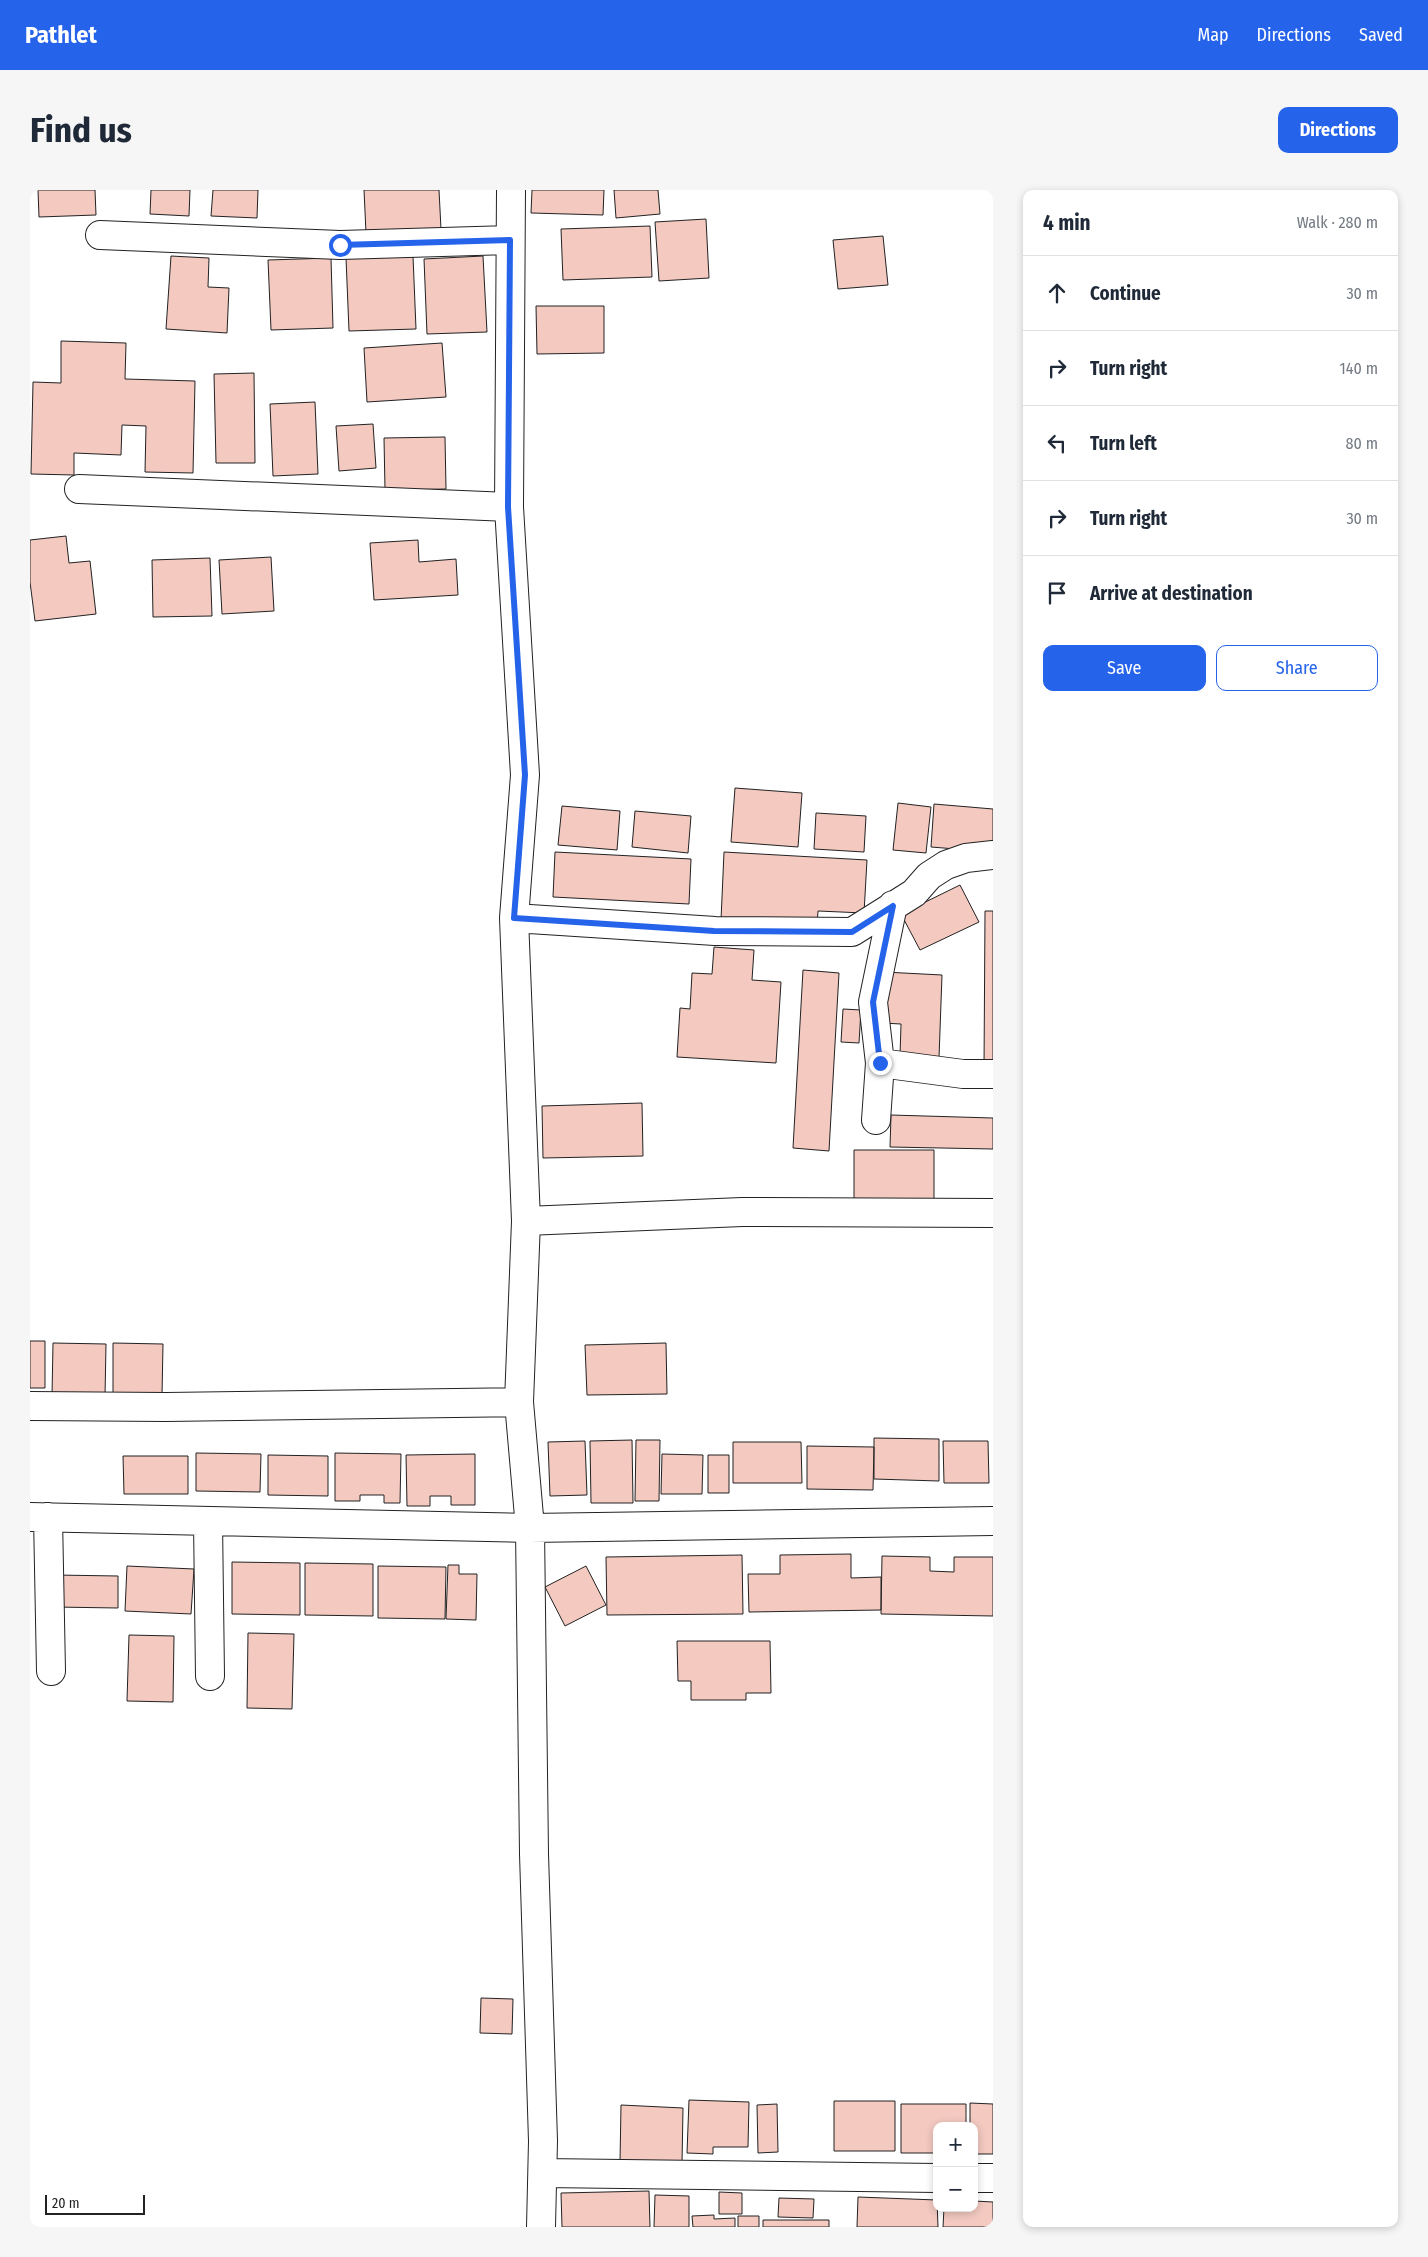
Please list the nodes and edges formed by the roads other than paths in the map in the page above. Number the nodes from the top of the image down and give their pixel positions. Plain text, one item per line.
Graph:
1 (511, 190) edge
2 (100, 235) dead end
3 (510, 240) junction
4 (79, 489) dead end
5 (508, 507) junction
6 (993, 855) edge
7 (893, 906) junction
8 (514, 918) junction
9 (880, 1063) junction
10 (993, 1074) edge
11 (876, 1120) dead end
12 (993, 1213) edge
13 (526, 1221) junction
14 (520, 1402) junction
15 (30, 1406) edge
16 (39, 1517) edge
17 (208, 1521) junction
18 (993, 1521) edge
19 (530, 1528) junction
20 (51, 1670) dead end
21 (210, 1676) dead end
22 (543, 2173) junction
23 (933, 2178) edge
24 (978, 2178) edge
25 (993, 2178) edge
26 (541, 2227) edge

1 - 3 street
2 - 3 street
3 - 5 street
4 - 5 street
5 - 8 street
6 - 7 street
7 - 8 street
7 - 9 street
8 - 13 street
9 - 10 street
9 - 11 street
12 - 13 street
13 - 14 street
14 - 15 street
14 - 19 street
16 - 17 street
16 - 20 street
17 - 19 street
17 - 21 street
18 - 19 street
19 - 22 street
22 - 23 street
22 - 26 street
24 - 25 street

